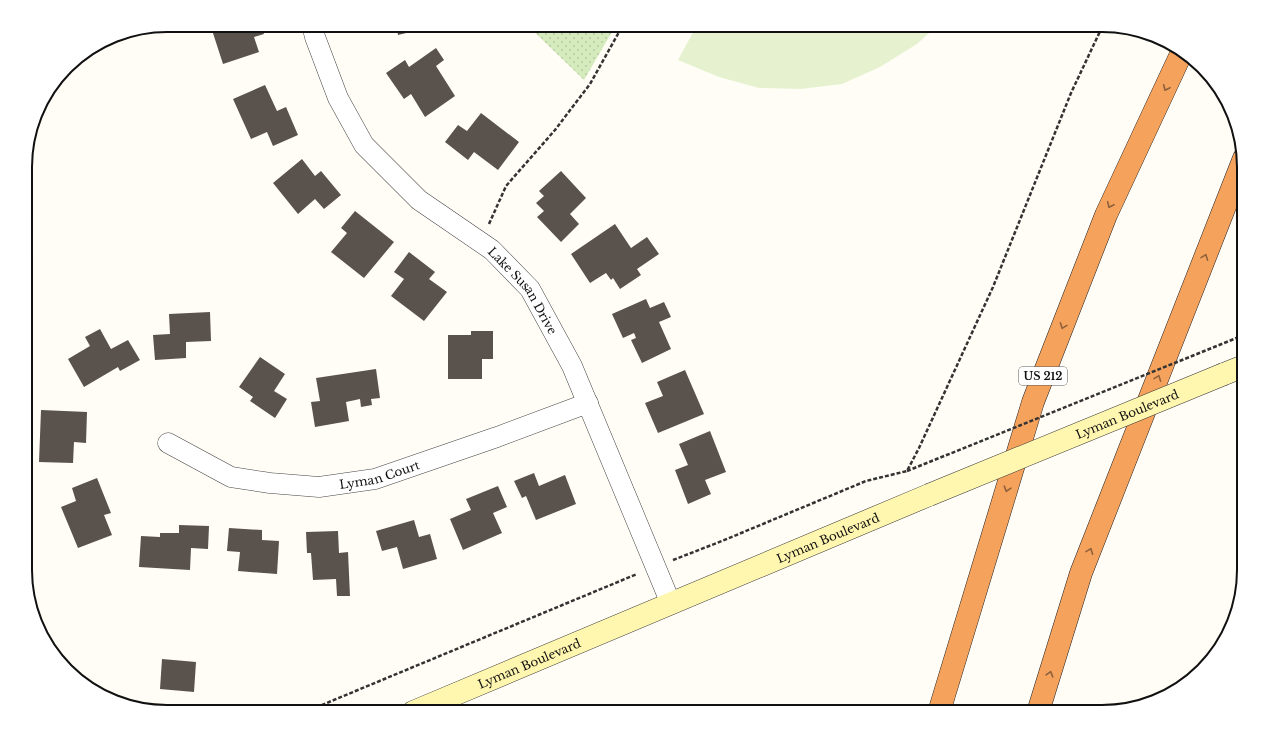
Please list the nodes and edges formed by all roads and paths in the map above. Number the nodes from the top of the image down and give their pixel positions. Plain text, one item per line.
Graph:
1 (314, 32) edge
2 (619, 32) edge
3 (1100, 32) edge
4 (1180, 57) edge
5 (1237, 176) edge
6 (481, 242) junction
7 (1237, 338) edge
8 (1234, 370) edge
9 (588, 402) junction
10 (168, 443) dead end
11 (906, 471) junction
12 (655, 567) junction
13 (671, 604) junction
14 (322, 705) edge
15 (430, 705) edge
16 (942, 705) edge
17 (1040, 705) edge

1 - 6 street, Lake Susan Drive
2 - 6 path
3 - 11 path
4 -> 16 highway, US 212
17 -> 5 highway
6 - 9 street, Lake Susan Drive
7 - 11 path, bridge
8 - 13 main road, Lyman Boulevard, bridge
9 - 10 street, Lyman Court
9 - 12 street, Lake Susan Drive
11 - 12 path
12 - 13 street, Lake Susan Drive
12 - 14 path
13 - 15 main road, Lyman Boulevard

